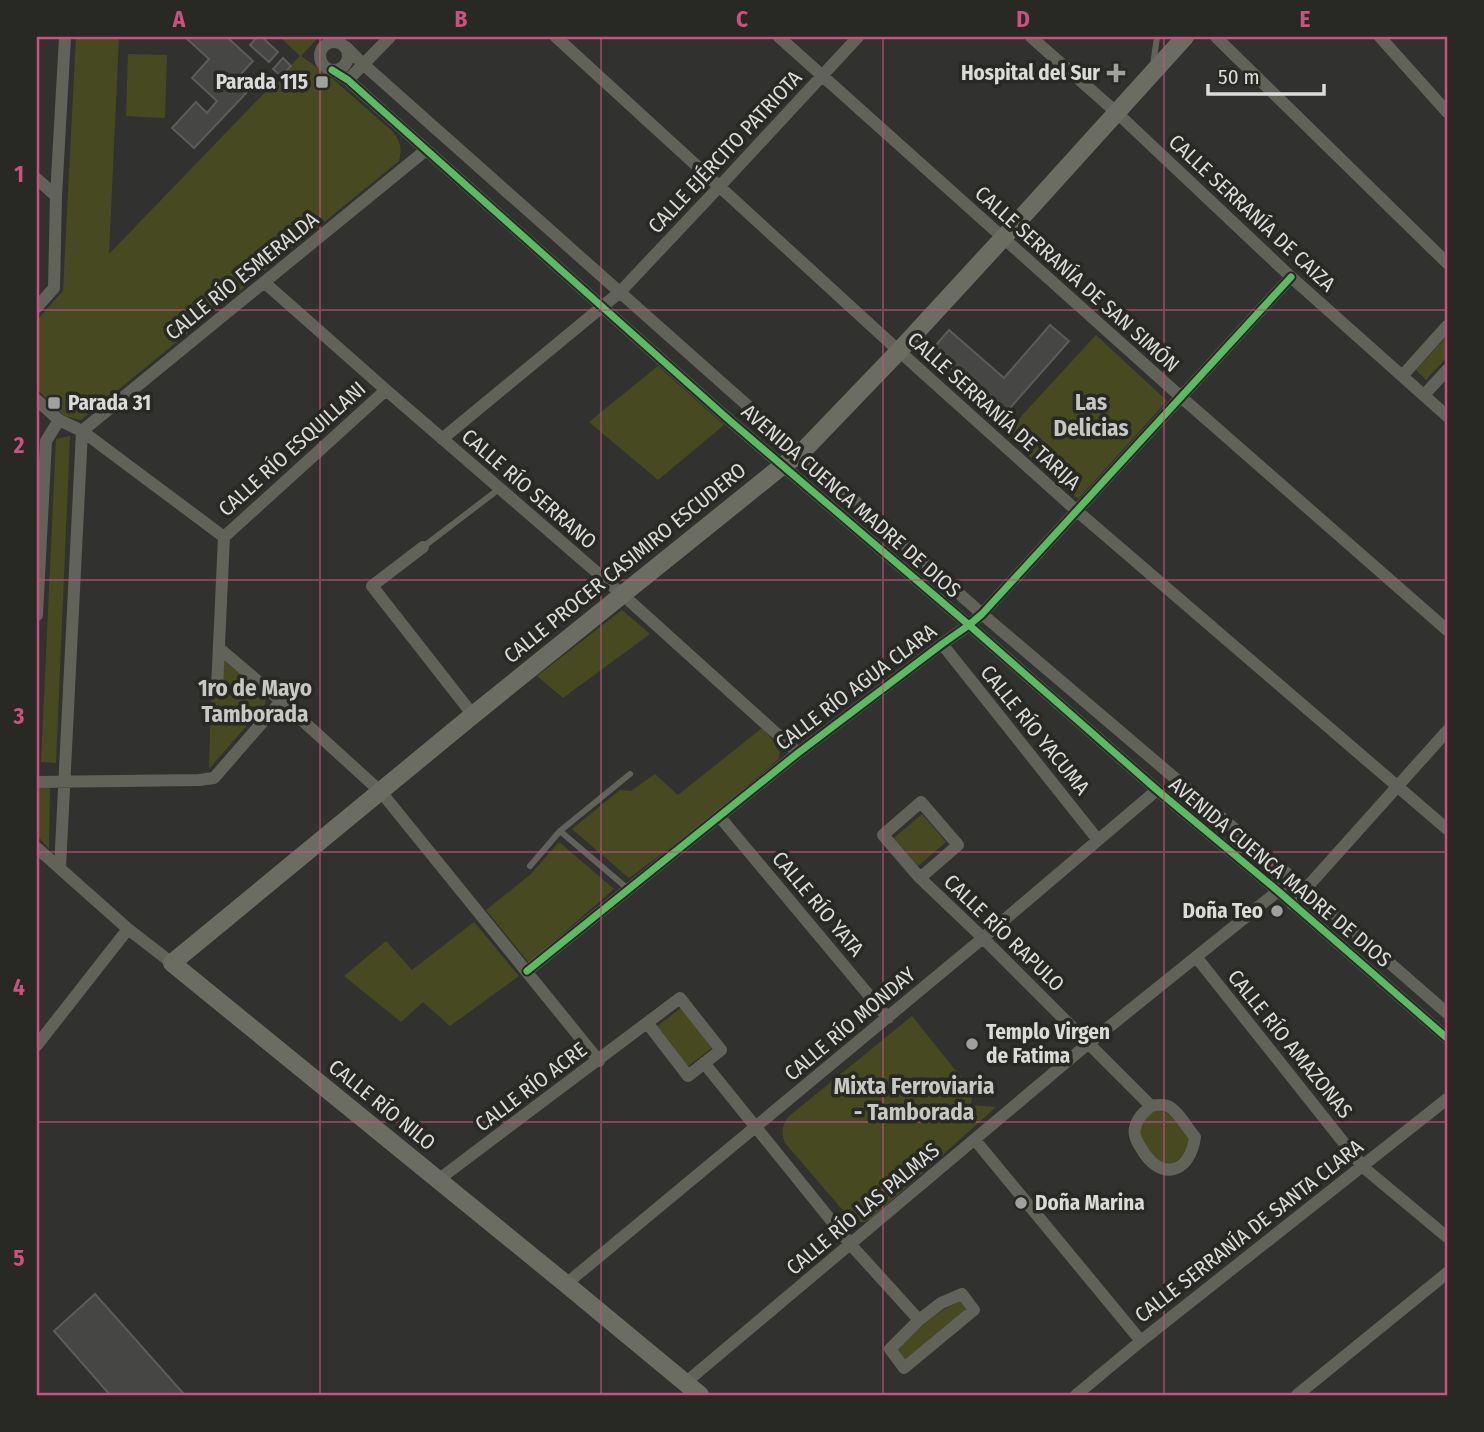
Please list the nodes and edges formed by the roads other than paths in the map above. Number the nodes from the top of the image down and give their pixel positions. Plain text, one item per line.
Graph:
1 (65, 37) edge
2 (390, 37) edge
3 (556, 37) edge
4 (779, 37) edge
5 (858, 37) edge
6 (1031, 37) edge
7 (1157, 37) edge
8 (1185, 37) edge
9 (1216, 37) edge
10 (1380, 37) edge
11 (340, 42) edge
12 (363, 65) junction
13 (332, 70) junction
14 (1151, 74) junction
15 (822, 76) junction
16 (348, 80) junction
17 (1116, 112) junction
18 (1447, 112) edge
19 (426, 150) junction
20 (37, 179) edge
21 (719, 187) junction
22 (56, 196) junction
23 (1003, 238) junction
24 (1447, 263) edge
25 (1291, 277) junction
26 (265, 283) junction
27 (620, 292) junction
28 (37, 307) edge
29 (603, 307) junction
30 (1447, 326) edge
31 (899, 351) junction
32 (1447, 370) edge
33 (1403, 375) junction
34 (386, 390) junction
35 (1425, 394) junction
36 (1181, 397) junction
37 (37, 400) edge
38 (1447, 416) edge
39 (59, 421) junction
40 (82, 431) junction
41 (442, 439) junction
42 (41, 443) edge
43 (801, 453) junction
44 (782, 466) junction
45 (500, 489) junction
46 (1077, 511) junction
47 (224, 537) junction
48 (423, 547) joint
49 (623, 595) junction
50 (982, 614) junction
51 (37, 615) edge
52 (969, 625) junction
53 (1447, 630) edge
54 (942, 644) junction
55 (219, 648) junction
56 (217, 688) dead end
57 (281, 701) junction
58 (473, 715) junction
59 (1447, 731) edge
60 (798, 753) junction
61 (630, 774) dead end
62 (65, 781) junction
63 (37, 782) edge
64 (1397, 786) junction
65 (1157, 790) junction
66 (381, 792) junction
67 (719, 816) junction
68 (1447, 830) edge
69 (560, 831) junction
70 (1098, 840) junction
71 (37, 848) edge
72 (530, 866) dead end
73 (60, 868) junction
74 (1290, 876) junction
75 (920, 878) junction
76 (628, 889) junction
77 (1305, 889) junction
78 (1278, 891) junction
79 (1292, 904) junction
80 (128, 929) junction
81 (983, 938) junction
82 (1197, 958) junction
83 (172, 963) junction
84 (527, 971) junction
85 (1447, 1013) edge
86 (888, 1018) junction
87 (648, 1024) junction
88 (1447, 1038) edge
89 (1089, 1043) junction
90 (37, 1045) edge
91 (598, 1060) junction
92 (704, 1063) junction
93 (1447, 1099) edge
94 (1151, 1105) junction
95 (755, 1128) junction
96 (975, 1140) junction
97 (1363, 1167) junction
98 (438, 1180) junction
99 (1447, 1237) edge
100 (851, 1245) junction
101 (1447, 1273) edge
102 (566, 1284) junction
103 (919, 1320) junction
104 (1141, 1341) junction
105 (685, 1383) junction
106 (699, 1395) edge
107 (1076, 1395) edge
108 (1297, 1395) edge

1 - 22 street
2 - 12 street
3 - 21 street, CALLE SERRANÍA DE TARIJA
4 - 15 street, CALLE SERRANÍA DE SAN SIMÓN
5 - 15 street, CALLE EJÉRCITO PATRIOTA
6 - 17 street, CALLE SERRANÍA DE CAIZA
7 - 14 lane
8 - 14 main road, CALLE PROCER CASIMIRO ESCUDERO
9 - 24 street
10 - 18 street
11 - 12 street, AVENIDA CUENCA MADRE DE DIOS
11 - 13 street
11 - 13 street
12 - 16 street
12 - 27 street, AVENIDA CUENCA MADRE DE DIOS
13 - 16 street, AVENIDA CUENCA MADRE DE DIOS
14 - 17 main road, CALLE PROCER CASIMIRO ESCUDERO
15 - 21 street, CALLE EJÉRCITO PATRIOTA
15 - 23 street, CALLE SERRANÍA DE SAN SIMÓN
16 - 19 street, AVENIDA CUENCA MADRE DE DIOS
17 - 23 main road, CALLE PROCER CASIMIRO ESCUDERO
17 - 25 street, CALLE SERRANÍA DE CAIZA
19 - 26 street, CALLE RÍO ESMERALDA
19 - 29 street, AVENIDA CUENCA MADRE DE DIOS
20 - 22 street
21 - 27 street, CALLE EJÉRCITO PATRIOTA
21 - 31 street, CALLE SERRANÍA DE TARIJA
22 - 28 street
23 - 31 main road, CALLE PROCER CASIMIRO ESCUDERO
23 - 36 street, CALLE SERRANÍA DE SAN SIMÓN
25 - 33 street, CALLE SERRANÍA DE CAIZA
25 - 36 street, CALLE RÍO AGUA CLARA
26 - 34 street, CALLE RÍO SERRANO
26 - 40 street, CALLE RÍO ESMERALDA
27 - 29 street, CALLE EJÉRCITO PATRIOTA
27 - 43 street, AVENIDA CUENCA MADRE DE DIOS
29 - 41 street
29 - 44 street, AVENIDA CUENCA MADRE DE DIOS
30 - 33 street
31 - 43 main road, CALLE PROCER CASIMIRO ESCUDERO
31 - 46 street, CALLE SERRANÍA DE TARIJA
32 - 35 street
33 - 35 street, CALLE SERRANÍA DE CAIZA
34 - 41 street, CALLE RÍO SERRANO
34 - 47 street, CALLE RÍO ESQUILLANI
35 - 38 street, CALLE SERRANÍA DE CAIZA
36 - 46 street, CALLE RÍO AGUA CLARA
36 - 53 street, CALLE SERRANÍA DE SAN SIMÓN
37 - 39 street
39 - 40 street
39 - 42 street
40 - 47 street
40 - 62 street
41 - 45 street, CALLE RÍO SERRANO
42 - 51 street
43 - 44 main road, CALLE PROCER CASIMIRO ESCUDERO
43 - 50 street, AVENIDA CUENCA MADRE DE DIOS
44 - 49 main road, CALLE PROCER CASIMIRO ESCUDERO
44 - 52 street, AVENIDA CUENCA MADRE DE DIOS
45 - 48 lane
45 - 49 street, CALLE RÍO SERRANO
46 - 50 street, CALLE RÍO AGUA CLARA
46 - 64 street, CALLE SERRANÍA DE TARIJA
47 - 55 street
48 - 58 street
49 - 58 main road, CALLE PROCER CASIMIRO ESCUDERO
49 - 60 street, CALLE RÍO SERRANO
50 - 52 street, CALLE RÍO AGUA CLARA
50 - 74 street, AVENIDA CUENCA MADRE DE DIOS
52 - 54 street, CALLE RÍO AGUA CLARA
52 - 65 street, AVENIDA CUENCA MADRE DE DIOS
54 - 60 street, CALLE RÍO AGUA CLARA
54 - 70 street, CALLE RÍO YACUMA
55 - 56 street
55 - 57 street
57 - 62 street
57 - 66 street
58 - 66 main road, CALLE PROCER CASIMIRO ESCUDERO
59 - 64 street
60 - 67 street, CALLE RÍO AGUA CLARA
61 - 69 lane
62 - 63 street
62 - 73 street
64 - 68 street, CALLE SERRANÍA DE TARIJA
64 - 77 street
65 - 70 street, CALLE RÍO MONDAY
65 - 78 street, AVENIDA CUENCA MADRE DE DIOS
66 - 83 main road, CALLE PROCER CASIMIRO ESCUDERO
66 - 84 street
67 - 76 street, CALLE RÍO AGUA CLARA
67 - 86 street, CALLE RÍO YATA
69 - 72 lane
69 - 76 lane
70 - 81 street, CALLE RÍO MONDAY
71 - 73 street, CALLE RÍO NILO
73 - 80 street, CALLE RÍO NILO
74 - 77 street, AVENIDA CUENCA MADRE DE DIOS
74 - 78 street, CALLE RÍO LAS PALMAS
75 - 75 street, CALLE RÍO RAPULO
75 - 81 street, CALLE RÍO RAPULO
76 - 84 street, CALLE RÍO AGUA CLARA
77 - 79 street
77 - 85 street, AVENIDA CUENCA MADRE DE DIOS
78 - 79 street, AVENIDA CUENCA MADRE DE DIOS
78 - 82 street, CALLE RÍO LAS PALMAS
79 - 88 street, AVENIDA CUENCA MADRE DE DIOS
80 - 83 street, CALLE RÍO NILO
80 - 90 street
81 - 86 street, CALLE RÍO MONDAY
81 - 89 street, CALLE RÍO RAPULO
82 - 89 street, CALLE RÍO LAS PALMAS
82 - 97 street, CALLE RÍO AMAZONAS
83 - 98 main road, CALLE RÍO NILO
84 - 91 street
86 - 95 street, CALLE RÍO MONDAY
87 - 91 street, CALLE RÍO ACRE
87 - 92 street
87 - 92 street, CALLE RÍO ACRE
89 - 94 street, CALLE RÍO RAPULO
89 - 96 street, CALLE RÍO LAS PALMAS
91 - 98 street, CALLE RÍO ACRE
92 - 95 street
93 - 97 street, CALLE SERRANÍA DE SANTA CLARA
94 - 94 street, CALLE RÍO RAPULO
95 - 100 street
95 - 102 street, CALLE RÍO MONDAY
96 - 100 street, CALLE RÍO LAS PALMAS
96 - 104 street
97 - 99 street, CALLE RÍO AMAZONAS
97 - 104 street, CALLE SERRANÍA DE SANTA CLARA
98 - 102 main road, CALLE RÍO NILO
100 - 103 street
100 - 105 street, CALLE RÍO LAS PALMAS
101 - 108 street
102 - 105 main road, CALLE RÍO NILO
103 - 103 street
104 - 107 street, CALLE SERRANÍA DE SANTA CLARA
105 - 106 main road, CALLE RÍO NILO

